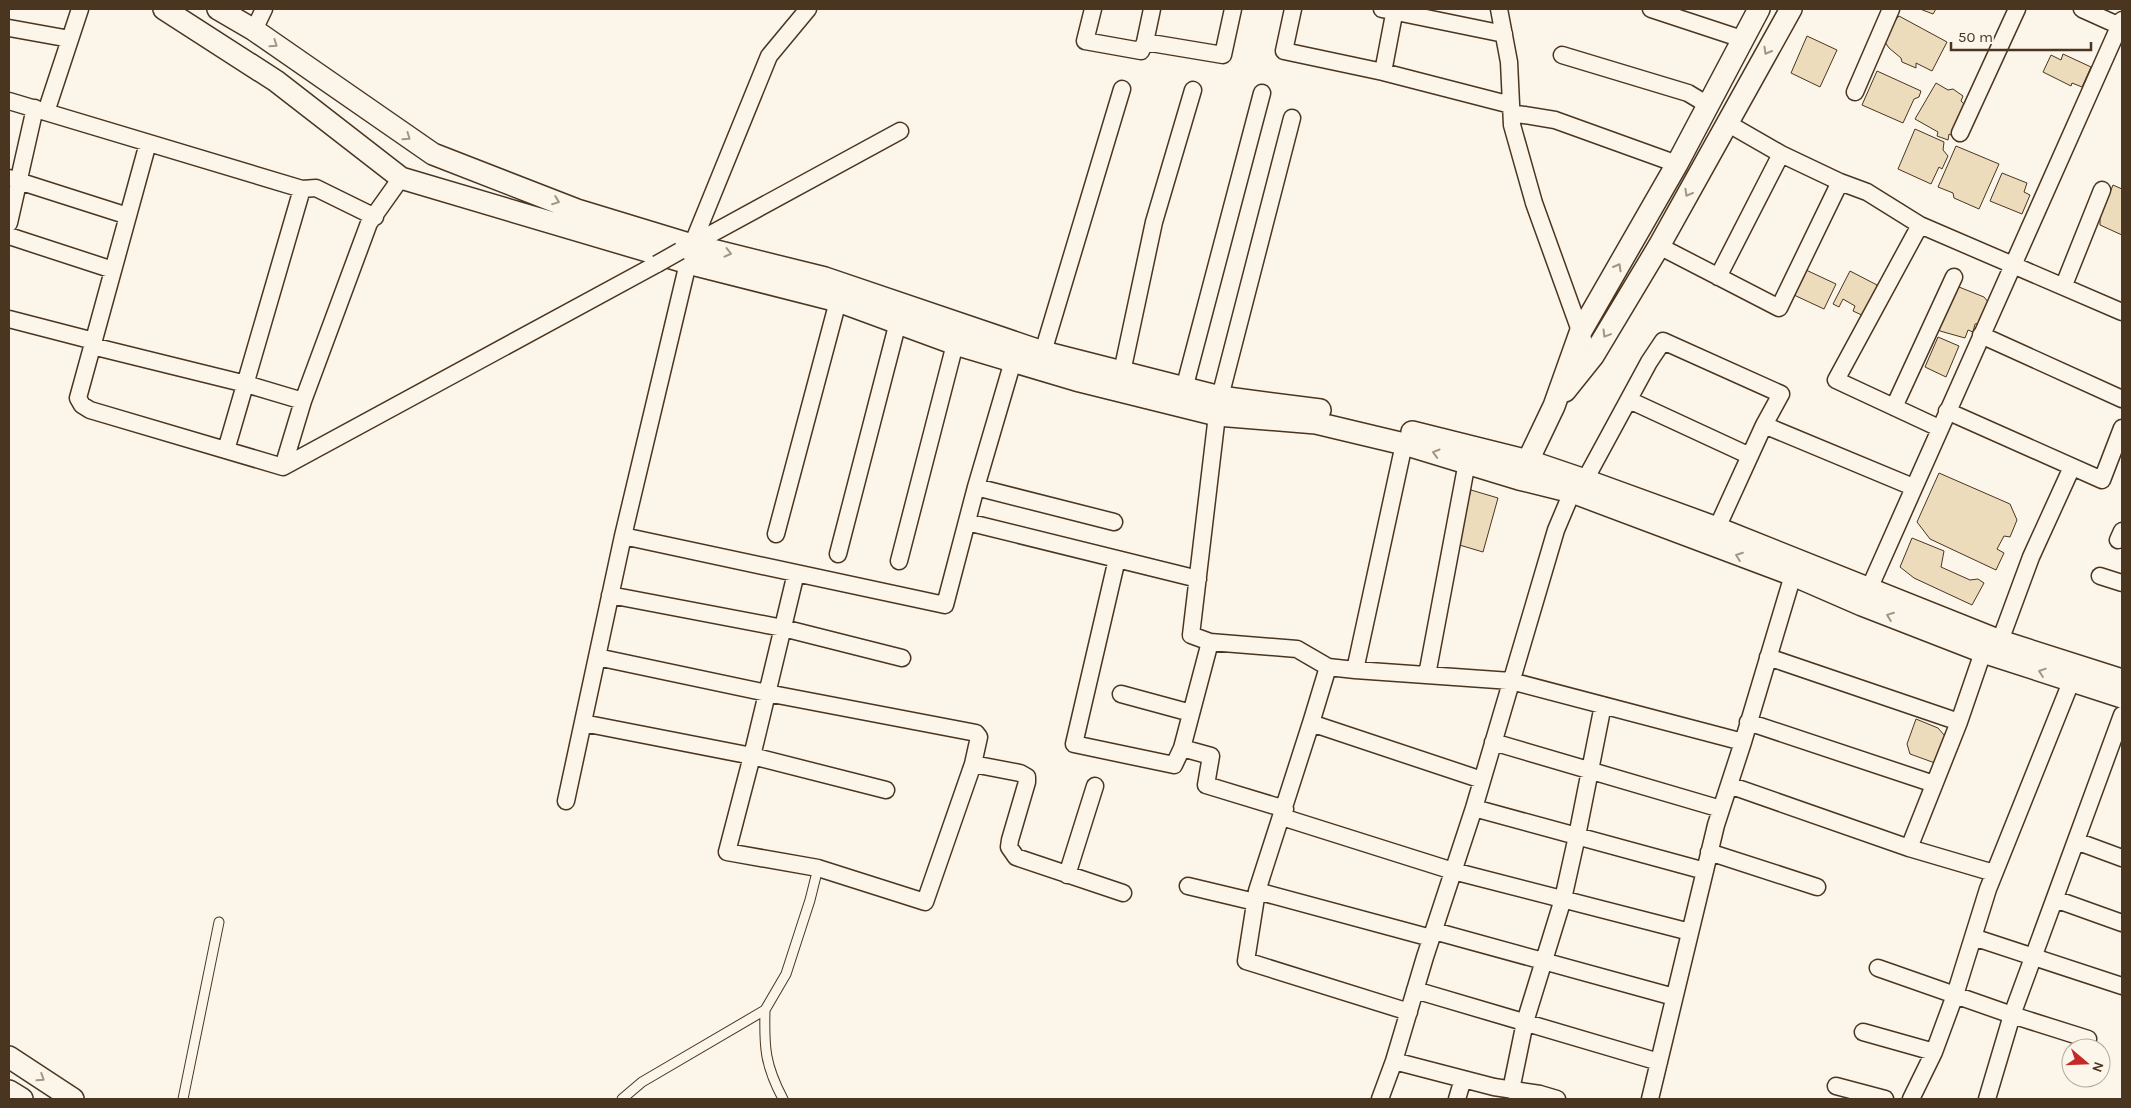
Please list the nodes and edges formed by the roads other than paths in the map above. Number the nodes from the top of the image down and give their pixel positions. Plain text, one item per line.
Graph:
1 (80, 9) edge
2 (164, 9) edge
3 (218, 9) edge
4 (264, 9) edge
5 (808, 9) edge
6 (1092, 9) edge
7 (1152, 9) edge
8 (1233, 9) edge
9 (1292, 9) edge
10 (1499, 9) edge
11 (1651, 9) edge
12 (1758, 9) edge
13 (1791, 9) edge
14 (1891, 9) edge
15 (2017, 9) edge
16 (2082, 9) edge
17 (1390, 10) edge
18 (2121, 24) edge
19 (9, 28) edge
20 (254, 30) junction
21 (1504, 34) junction
22 (70, 39) junction
23 (1742, 39) junction
24 (1145, 42) junction
25 (1562, 54) dead end
26 (1383, 72) junction
27 (1122, 89) dead end
28 (1193, 90) dead end
29 (1855, 92) dead end
30 (1262, 93) dead end
31 (9, 100) edge
32 (1708, 106) junction
33 (1511, 109) junction
34 (41, 110) junction
35 (1292, 118) dead end
36 (1726, 123) junction
37 (900, 131) dead end
38 (1960, 133) dead end
39 (148, 142) junction
40 (1780, 154) junction
41 (1677, 164) junction
42 (401, 178) junction
43 (14, 180) edge
44 (1840, 182) junction
45 (302, 190) junction
46 (2102, 190) dead end
47 (128, 216) junction
48 (375, 217) junction
49 (9, 223) edge
50 (1920, 225) junction
51 (9, 236) edge
52 (1659, 246) junction
53 (687, 253) junction
54 (2013, 263) junction
55 (113, 270) junction
56 (1718, 277) junction
57 (1954, 277) dead end
58 (2064, 285) junction
59 (838, 301) junction
60 (2122, 312) edge
61 (9, 319) edge
62 (898, 322) junction
63 (1580, 333) junction
64 (1981, 335) junction
65 (93, 343) junction
66 (955, 344) junction
67 (1043, 352) junction
68 (1593, 356) junction
69 (1013, 362) junction
70 (1122, 372) junction
71 (246, 384) junction
72 (1184, 389) junction
73 (2122, 399) edge
74 (1629, 400) junction
75 (303, 401) junction
76 (1219, 406) junction
77 (1554, 406) junction
78 (1894, 407) junction
79 (1947, 411) junction
80 (1764, 425) junction
81 (1940, 428) junction
82 (2122, 428) edge
83 (1404, 444) junction
84 (226, 450) junction
85 (1750, 456) junction
86 (1467, 462) junction
87 (283, 467) junction
88 (2072, 467) junction
89 (1524, 470) junction
90 (1578, 486) junction
91 (976, 487) junction
92 (1913, 487) junction
93 (967, 522) junction
94 (1114, 522) dead end
95 (1717, 528) junction
96 (776, 534) dead end
97 (623, 536) junction
98 (838, 554) dead end
99 (1117, 559) junction
100 (899, 561) dead end
101 (796, 573) junction
102 (1793, 576) junction
103 (2100, 576) dead end
104 (1198, 579) junction
105 (2122, 583) edge
106 (610, 595) junction
107 (1865, 597) junction
108 (783, 628) junction
109 (1210, 642) junction
110 (1991, 646) junction
111 (597, 657) junction
112 (1768, 657) junction
113 (902, 658) dead end
114 (1328, 668) junction
115 (1354, 670) junction
116 (1426, 676) junction
117 (2122, 680) edge
118 (1511, 682) junction
119 (2071, 682) junction
120 (767, 693) junction
121 (1121, 694) dead end
122 (2122, 697) edge
123 (1603, 705) junction
124 (1191, 713) junction
125 (2122, 715) edge
126 (583, 722) junction
127 (1748, 722) junction
128 (1959, 722) junction
129 (1311, 723) junction
130 (1493, 742) junction
131 (1743, 742) junction
132 (1182, 748) junction
133 (752, 756) junction
134 (973, 764) junction
135 (1590, 771) junction
136 (1482, 780) junction
137 (1934, 784) junction
138 (1729, 785) junction
139 (1096, 786) dead end
140 (886, 790) dead end
141 (566, 800) dead end
142 (1474, 808) junction
143 (1721, 810) junction
144 (1283, 813) junction
145 (1577, 836) junction
146 (2076, 841) junction
147 (1908, 848) junction
148 (1709, 852) junction
149 (2122, 858) edge
150 (818, 868) junction
151 (1453, 871) junction
152 (1705, 871) junction
153 (1994, 873) junction
154 (1067, 875) junction
155 (1188, 886) dead end
156 (1817, 887) dead end
157 (1123, 893) dead end
158 (1256, 896) junction
159 (1562, 899) junction
160 (2055, 899) junction
161 (219, 922) dead end
162 (2122, 923) edge
163 (1690, 932) junction
164 (1433, 935) junction
165 (1973, 938) junction
166 (2034, 956) junction
167 (1545, 961) junction
168 (1878, 968) dead end
169 (2122, 986) edge
170 (1416, 990) junction
171 (1955, 995) junction
172 (1674, 997) junction
173 (765, 1010) junction
174 (1409, 1012) junction
175 (2012, 1015) junction
176 (1525, 1022) junction
177 (1863, 1032) dead end
178 (2085, 1038) edge
179 (1934, 1052) junction
180 (9, 1057) edge
181 (1394, 1062) junction
182 (1659, 1062) junction
183 (1463, 1079) junction
184 (1836, 1086) dead end
185 (1511, 1090) junction
186 (9, 1091) edge
187 (22, 1099) edge
188 (73, 1099) edge
189 (183, 1099) edge
190 (622, 1099) edge
191 (783, 1099) edge
192 (1380, 1099) edge
193 (1457, 1099) edge
194 (1557, 1099) edge
195 (1650, 1099) edge
196 (1885, 1099) edge
197 (1911, 1099) edge
198 (1987, 1099) edge

1 - 22 street
2 - 42 street
3 - 20 street
4 - 20 street
5 - 53 street
6 - 24 street
7 - 24 street
8 - 24 street
9 - 26 street
10 - 21 street
11 - 23 street
12 - 23 street
13 -> 36 street
14 - 29 street
15 - 38 street
16 - 18 street
17 - 21 street
17 - 26 street
18 - 54 street
19 - 22 street
20 -> 53 street
21 - 33 street
22 - 34 street
23 - 32 street
25 - 32 street
26 - 33 street
27 - 67 street
28 - 70 street
30 - 72 street
31 - 34 street
32 - 41 street
33 - 41 street
33 - 63 street
34 - 39 street
34 - 43 street
35 - 76 street
36 - 40 street
36 -> 52 street
37 - 53 street
39 - 45 street
39 - 47 street
40 - 44 street
40 - 56 street
63 -> 41 street
42 - 48 street
42 - 53 street
43 - 47 street
43 - 49 street
44 - 50 street
44 - 56 street
45 - 48 street
45 - 71 street
46 - 58 street
47 - 55 street
48 - 75 street
50 - 54 street
50 - 78 street
51 - 55 street
52 - 56 street
52 -> 68 street
53 - 59 street
53 -> 67 street
53 - 87 street, bridge
53 - 97 street
54 - 58 street
54 - 64 street
55 - 65 street
57 - 78 street
58 - 60 street
59 - 62 street
59 - 96 street
61 - 65 street
62 - 66 street
62 - 98 street
63 - 68 street
63 - 77 street
64 - 73 street
64 - 79 street
65 - 71 street
65 - 84 street
66 - 69 street
66 - 100 street
67 - 70 street
68 - 77 street
69 - 76 street
69 - 91 street
70 - 72 street
71 - 75 street
71 - 84 street
72 - 76 street
74 - 80 street
74 - 85 street
74 - 90 street
75 - 87 street
76 - 83 street
76 - 89 street
76 - 104 street
77 - 89 street
78 - 81 street
79 - 81 street
79 - 88 street
80 - 85 street
80 - 92 street
81 - 92 street
82 - 88 street
86 -> 83 street
83 - 115 street
84 - 87 street
85 - 95 street
86 - 89 street
86 - 116 street
88 - 110 street
89 - 90 street
90 - 95 street
102 -> 90 street
90 - 118 street
91 - 93 street
91 - 94 street
92 - 107 street
93 - 99 street
93 - 101 street
95 - 107 street
97 - 101 street
97 - 106 street
99 - 104 street
99 - 132 street
101 - 108 street
102 - 107 street
102 - 112 street
103 - 105 street
104 - 109 street
106 - 108 street
106 - 111 street
107 - 110 street
108 - 113 street
108 - 120 street
109 - 114 street
109 - 124 street
110 - 117 street
119 -> 110 street
110 - 128 street
111 - 120 street
111 - 126 street
112 - 127 street
112 - 128 street
114 - 115 street
114 - 129 street
115 - 116 street
116 - 118 street
118 - 123 street
118 - 130 street
119 - 122 street
119 - 153 street
120 - 133 street
120 - 134 street
121 - 124 street
123 - 131 street
123 - 135 street
124 - 132 street
125 - 146 street
126 - 133 street
126 - 141 street
127 - 131 street
127 - 137 street
128 - 137 street
129 - 136 street
129 - 144 street
130 - 135 street
130 - 136 street
131 - 138 street
132 - 144 street
133 - 140 street
133 - 150 street
134 - 150 street
134 - 154 street
135 - 143 street
135 - 145 street
136 - 142 street
137 - 147 street
138 - 143 street
138 - 147 street
139 - 154 street
142 - 145 street
142 - 151 street
143 - 148 street
144 - 151 street
144 - 158 street
145 - 152 street
145 - 159 street
146 - 149 street
146 - 160 street
147 - 153 street
148 - 152 street
148 - 156 street
150 - 173 lane
151 - 159 street
151 - 164 street
152 - 163 street
153 - 165 street
154 - 157 street
155 - 158 street
158 - 164 street
158 - 174 street
159 - 163 street
159 - 167 street
160 - 162 street
160 - 166 street
161 - 189 lane
163 - 172 street
164 - 167 street
164 - 170 street
165 - 166 street
165 - 171 street
166 - 169 street
166 - 175 street
167 - 172 street
167 - 176 street
168 - 171 street
170 - 174 street
170 - 176 street
171 - 175 street
171 - 179 street
172 - 182 street
173 - 190 lane
173 - 191 lane
174 - 181 street
175 - 178 street
175 - 198 street
176 - 182 street
176 - 185 street
177 - 179 street
179 - 197 street
180 -> 188 street
181 - 183 street
181 - 192 street
182 - 195 street
183 - 185 street
183 - 193 street
184 - 196 street
185 - 194 street
186 - 187 street

